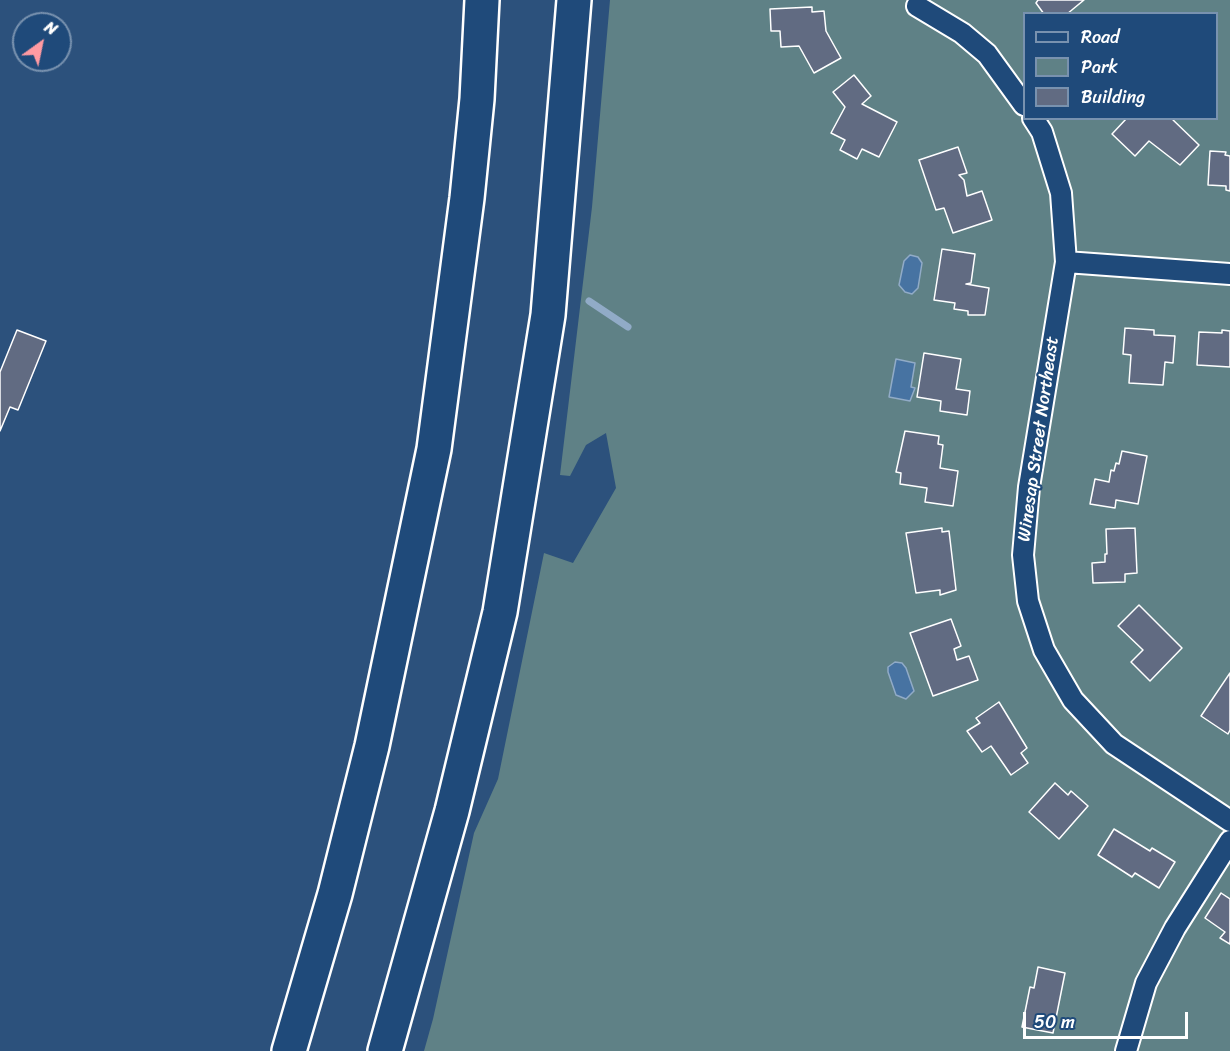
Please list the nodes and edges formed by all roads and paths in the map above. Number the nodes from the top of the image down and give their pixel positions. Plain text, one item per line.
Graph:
1 (482, 0) edge
2 (574, 0) edge
3 (917, 6) dead end
4 (1023, 104) edge
5 (1034, 120) edge
6 (1066, 262) junction
7 (1230, 274) edge
8 (1230, 821) edge
9 (1230, 841) edge
10 (289, 1051) edge
11 (385, 1051) edge
12 (1126, 1051) edge

1 - 10 highway
2 - 11 highway
3 - 4 street
5 - 6 street, Winesap Street Northeast
6 - 7 street
6 - 8 street, Winesap Street Northeast
9 - 12 street

